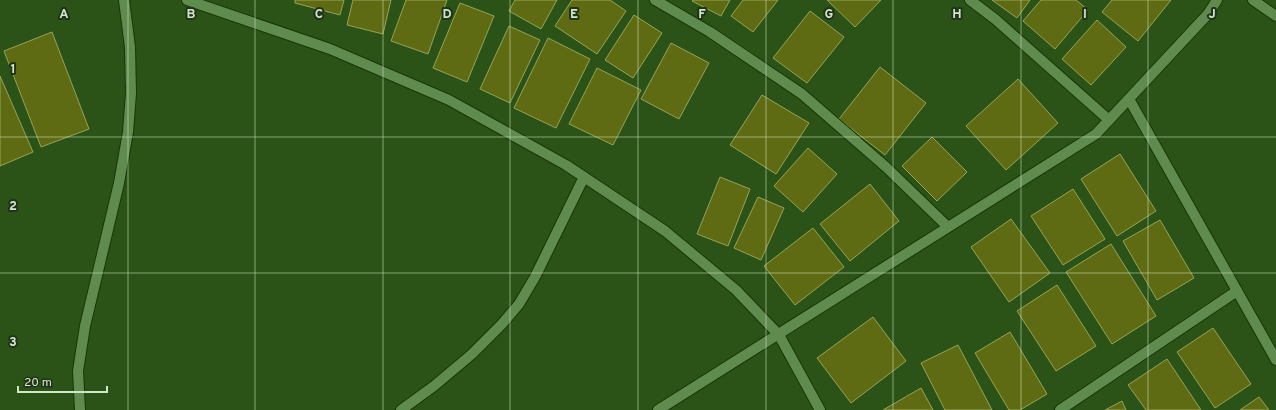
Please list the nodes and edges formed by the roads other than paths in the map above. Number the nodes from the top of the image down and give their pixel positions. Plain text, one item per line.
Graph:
1 (124, 0) edge
2 (187, 0) edge
3 (655, 0) edge
4 (970, 0) edge
5 (1217, 0) edge
6 (1253, 0) edge
7 (1276, 16) edge
8 (1129, 98) junction
9 (1109, 120) junction
10 (584, 177) junction
11 (948, 227) junction
12 (1237, 291) junction
13 (779, 335) junction
14 (1276, 360) edge
15 (80, 410) edge
16 (401, 410) edge
17 (658, 410) edge
18 (820, 410) edge
19 (1060, 410) edge

1 - 15 street
2 - 10 street
3 - 11 street
4 - 9 street
5 - 8 street
6 - 7 street
8 - 9 street
8 - 12 street
9 - 11 street
10 - 13 street
10 - 16 street
11 - 13 street
12 - 14 street
12 - 19 street
13 - 17 street
13 - 18 street

